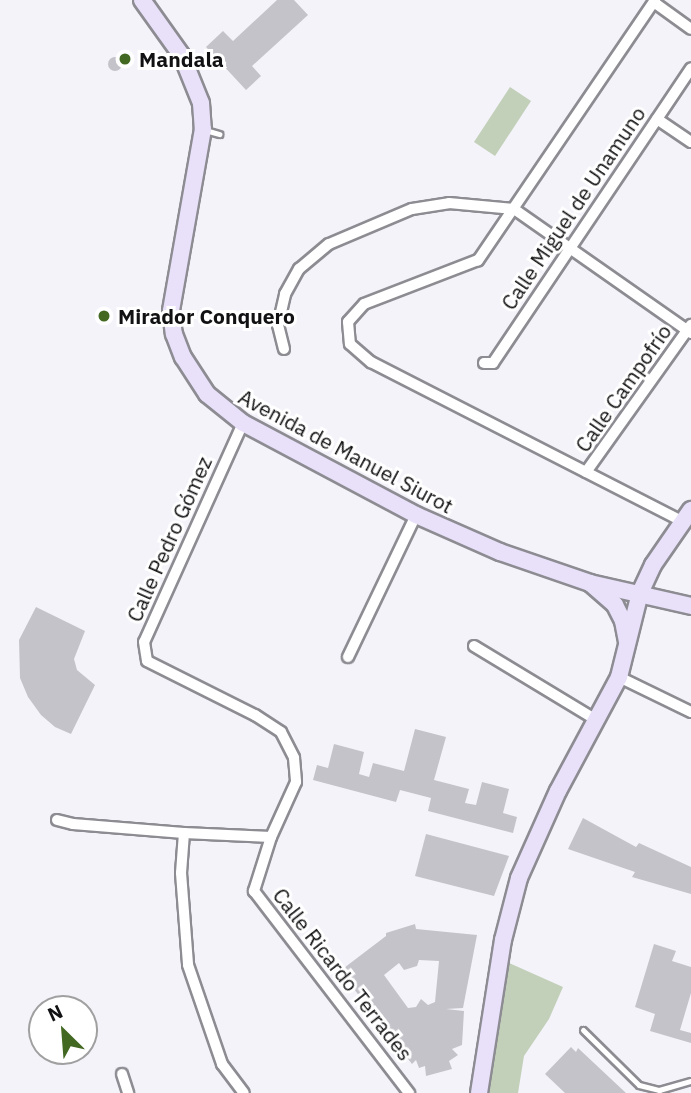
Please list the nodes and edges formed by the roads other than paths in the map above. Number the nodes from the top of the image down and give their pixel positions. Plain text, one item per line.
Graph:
1 (142, 0) edge
2 (655, 2) edge
3 (691, 29) edge
4 (691, 68) edge
5 (657, 120) junction
6 (691, 142) edge
7 (513, 209) junction
8 (570, 248) junction
9 (690, 329) edge
10 (284, 349) dead end
11 (484, 363) dead end
12 (243, 423) junction
13 (586, 472) junction
14 (416, 515) junction
15 (687, 516) edge
16 (590, 583) junction
17 (640, 593) junction
18 (691, 606) edge
19 (628, 644) junction
20 (474, 646) dead end
21 (348, 657) dead end
22 (619, 677) junction
23 (691, 712) edge
24 (596, 720) junction
25 (57, 820) dead end
26 (184, 833) junction
27 (271, 837) junction
28 (583, 1030) dead end
29 (122, 1074) dead end
30 (691, 1081) edge
31 (128, 1093) edge
32 (244, 1093) edge
33 (410, 1093) edge
34 (479, 1093) edge

1 - 12 street, Avenida de Manuel Siurot
2 - 3 street
2 - 7 street
4 - 5 street, Calle Miguel de Unamuno
5 - 6 street
5 - 8 street, Calle Miguel de Unamuno
7 - 8 street
7 - 10 street
7 - 13 street
8 - 9 street
8 - 11 street, Calle Miguel de Unamuno
9 - 13 street, Calle Campofrío
12 - 14 street, Avenida de Manuel Siurot
12 - 27 street, Calle Pedro Gómez
13 - 15 street
14 - 16 street, Avenida de Manuel Siurot
14 - 21 street
15 - 17 street
16 - 17 street, Avenida de Manuel Siurot
16 - 19 street, Avenida de Manuel Siurot
17 - 18 street, Avenida de Manuel Siurot
17 - 19 street
19 - 22 street
20 - 24 street
22 - 23 street
22 - 24 street
24 - 34 street
25 - 26 street
26 - 27 street
26 - 32 street
27 - 33 street, Calle Ricardo Terrades
28 - 30 lane
29 - 31 street

